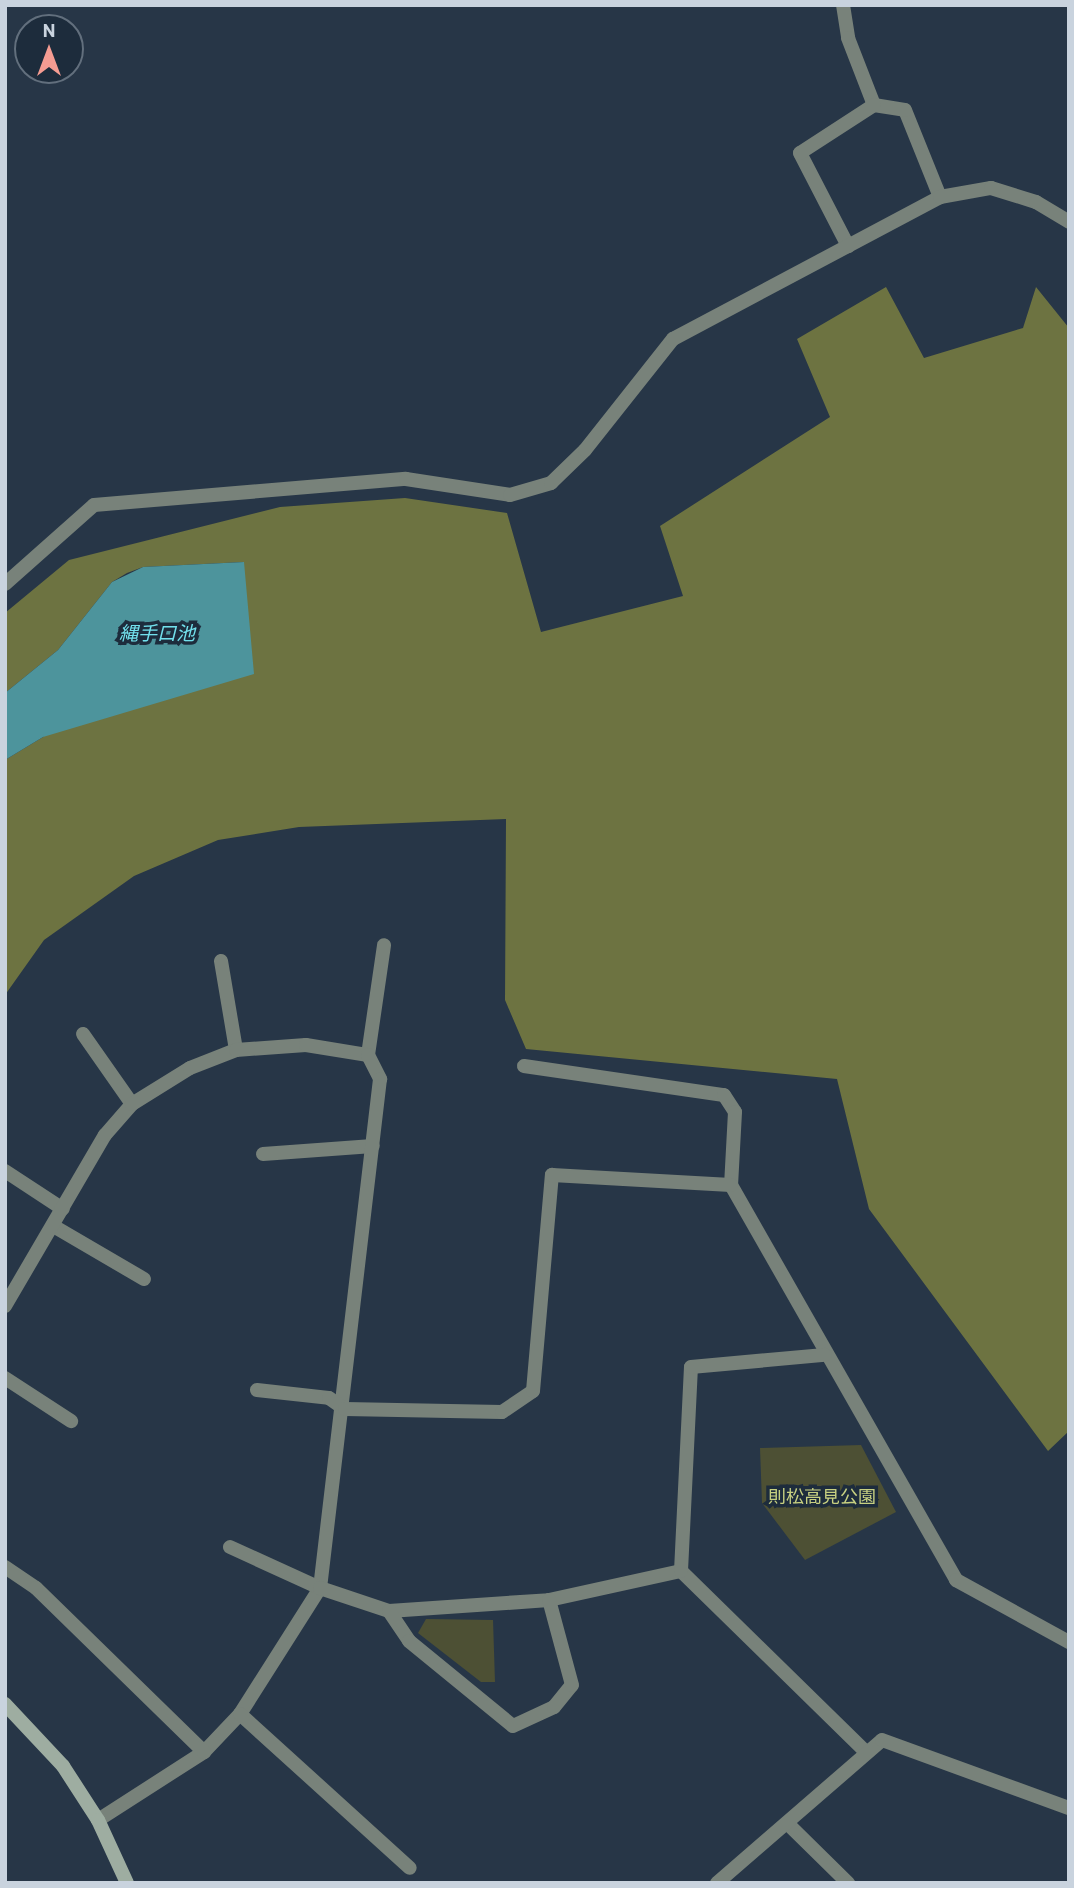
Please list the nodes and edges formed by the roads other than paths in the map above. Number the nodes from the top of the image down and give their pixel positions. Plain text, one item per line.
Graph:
1 (843, 5) edge
2 (874, 105) junction
3 (940, 197) junction
4 (1069, 222) edge
5 (848, 246) junction
6 (5, 584) edge
7 (384, 945) dead end
8 (221, 961) dead end
9 (83, 1034) dead end
10 (236, 1050) junction
11 (368, 1055) junction
12 (524, 1066) dead end
13 (132, 1104) junction
14 (373, 1146) junction
15 (262, 1154) dead end
16 (5, 1171) edge
17 (731, 1185) junction
18 (63, 1209) junction
19 (55, 1227) junction
20 (144, 1279) dead end
21 (5, 1306) edge
22 (824, 1355) junction
23 (5, 1378) edge
24 (257, 1390) dead end
25 (345, 1409) junction
26 (71, 1421) dead end
27 (230, 1547) dead end
28 (5, 1567) edge
29 (681, 1571) junction
30 (320, 1588) junction
31 (549, 1600) junction
32 (389, 1611) junction
33 (1069, 1642) edge
34 (5, 1704) edge
35 (240, 1714) junction
36 (865, 1751) junction
37 (204, 1752) junction
38 (1069, 1808) edge
39 (98, 1820) junction
40 (789, 1825) junction
41 (410, 1868) dead end
42 (127, 1883) edge
43 (717, 1883) edge
44 (848, 1883) edge

1 - 2 street
2 - 3 street
2 - 5 street
3 - 4 street
3 - 5 street
5 - 6 street
7 - 11 street
8 - 10 street
9 - 13 street
10 - 11 street
10 - 13 street
11 - 14 street
12 - 17 street
13 - 18 street
14 - 15 street
14 - 25 street
16 - 18 street
17 - 22 street
17 - 25 street
18 - 19 street
19 - 20 street
19 - 21 street
22 - 29 street
22 - 33 street
23 - 26 street
24 - 25 street
25 - 30 street
27 - 30 street
28 - 37 street
29 - 31 street
29 - 36 street
30 - 32 street
30 - 35 street
31 - 32 street
31 - 32 street
34 - 39 street
35 - 37 street
35 - 41 street
36 - 38 street
36 - 40 street
37 - 39 street
39 - 42 street
40 - 43 street
40 - 44 street

